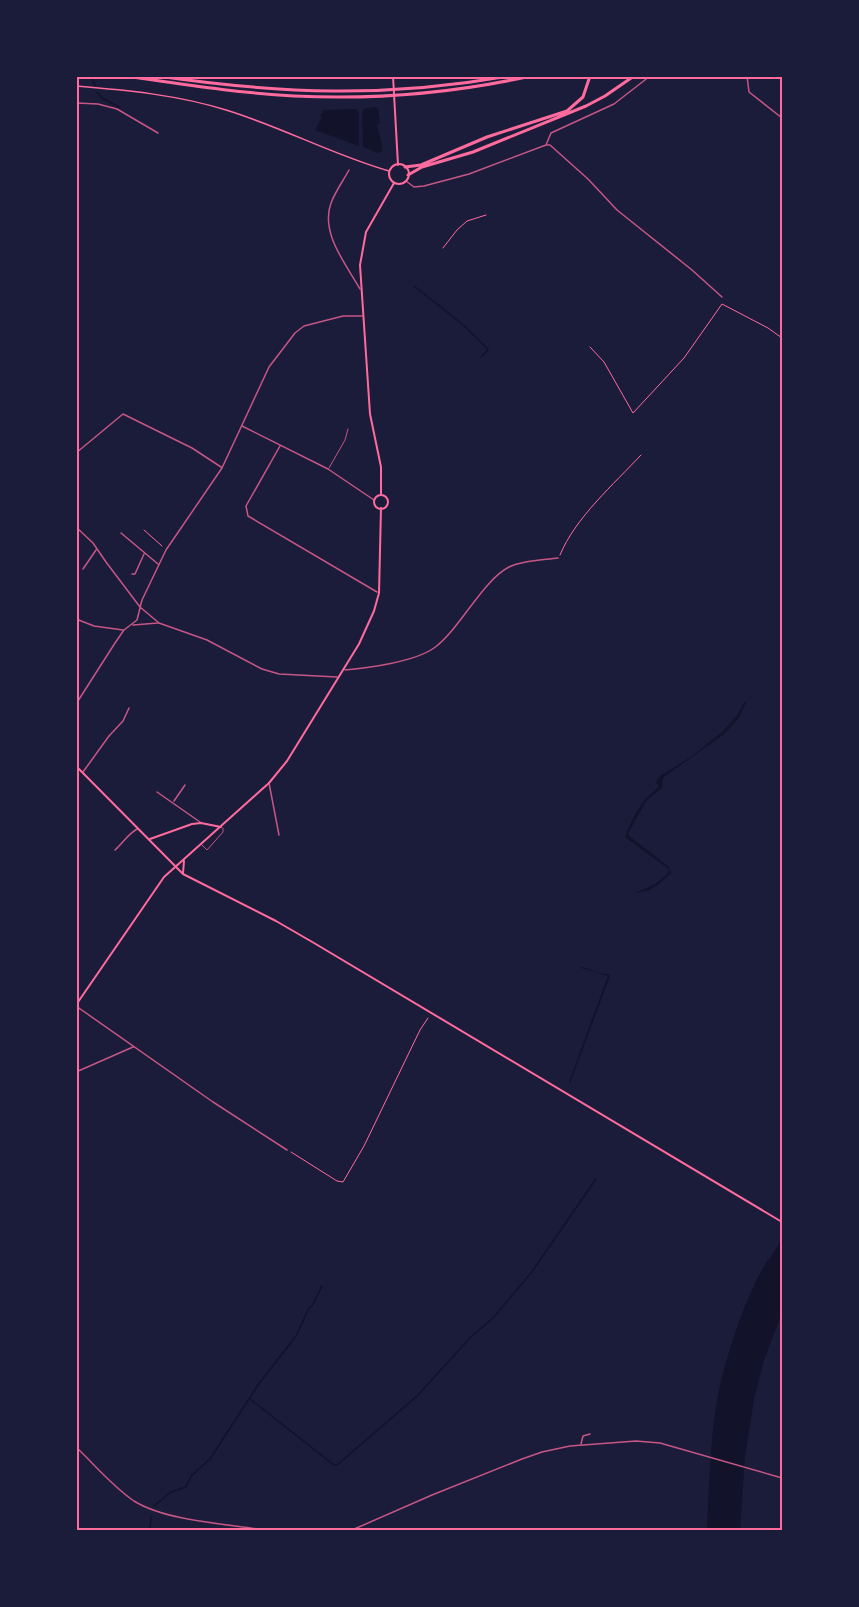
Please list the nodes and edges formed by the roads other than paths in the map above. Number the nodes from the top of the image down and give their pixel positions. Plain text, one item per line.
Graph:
1 (126, 76) edge
2 (158, 76) edge
3 (393, 76) edge
4 (509, 76) edge
5 (531, 76) edge
6 (590, 76) edge
7 (634, 76) edge
8 (650, 76) edge
9 (747, 76) edge
10 (76, 86) edge
11 (76, 103) edge
12 (783, 118) edge
13 (158, 133) dead end
14 (546, 145) junction
15 (398, 165) junction
16 (405, 167) junction
17 (349, 171) dead end
18 (389, 171) junction
19 (408, 175) junction
20 (406, 181) junction
21 (394, 183) junction
22 (361, 290) junction
23 (722, 297) dead end
24 (363, 316) junction
25 (241, 425) junction
26 (348, 429) dead end
27 (280, 446) junction
28 (76, 453) edge
29 (222, 468) junction
30 (328, 470) junction
31 (381, 495) junction
32 (374, 500) junction
33 (381, 508) junction
34 (76, 527) edge
35 (121, 533) dead end
36 (97, 548) junction
37 (145, 553) junction
38 (558, 558) road end
39 (159, 565) junction
40 (83, 569) dead end
41 (132, 574) dead end
42 (378, 593) junction
43 (140, 607) junction
44 (76, 619) edge
45 (159, 623) junction
46 (132, 625) junction
47 (124, 630) junction
48 (342, 670) junction
49 (338, 677) junction
50 (76, 704) edge
51 (129, 708) dead end
52 (76, 766) edge
53 (82, 772) junction
54 (269, 783) junction
55 (185, 785) dead end
56 (157, 792) dead end
57 (173, 802) junction
58 (201, 822) junction
59 (221, 827) junction
60 (138, 828) junction
61 (279, 835) dead end
62 (149, 840) junction
63 (201, 844) junction
64 (115, 850) dead end
65 (184, 861) junction
66 (176, 867) junction
67 (183, 874) junction
68 (76, 1006) edge
69 (134, 1047) junction
70 (76, 1072) edge
71 (287, 1150) road end
72 (783, 1222) edge
73 (590, 1434) dead end
74 (581, 1445) junction
75 (76, 1447) edge
76 (783, 1478) edge
77 (265, 1530) edge
78 (352, 1530) edge

1 - 5 highway
2 - 4 highway
3 - 15 main road
6 - 16 highway
7 - 19 highway
8 - 14 street
9 - 12 street
10 - 18 main road
11 - 13 street
14 - 20 street
14 - 23 street
15 - 16 main road
15 - 18 main road
16 - 19 main road
17 - 22 street
18 - 21 main road
19 - 20 main road
20 - 21 main road
21 - 22 main road
22 - 24 main road
24 - 25 street
24 - 31 main road
25 - 27 street
25 - 29 street
26 - 30 lane
27 - 30 street
27 - 42 street
28 - 29 street
29 - 39 street
30 - 32 street
31 - 32 main road
31 - 33 main road
32 - 33 main road
33 - 42 main road
34 - 36 street
35 - 37 street
36 - 40 street
36 - 43 street
37 - 39 street
37 - 41 street
38 - 48 street
39 - 43 street
42 - 48 main road
43 - 45 street
43 - 46 street
44 - 47 street
45 - 46 street
45 - 49 street
46 - 47 street
47 - 50 street
48 - 49 main road
49 - 54 main road
51 - 53 street
52 - 53 main road
53 - 60 main road
54 - 59 main road
54 - 61 street
55 - 57 street
56 - 57 street
57 - 58 street
58 - 59 main road
58 - 62 main road
59 - 63 main road
59 - 63 lane
60 - 62 main road
60 - 64 street
62 - 66 main road
63 - 65 main road
65 - 66 main road
65 - 67 main road
66 - 67 main road
66 - 68 main road
67 - 72 main road
68 - 69 street
69 - 70 street
69 - 71 street
73 - 74 street
74 - 76 street
74 - 78 street
75 - 77 street

